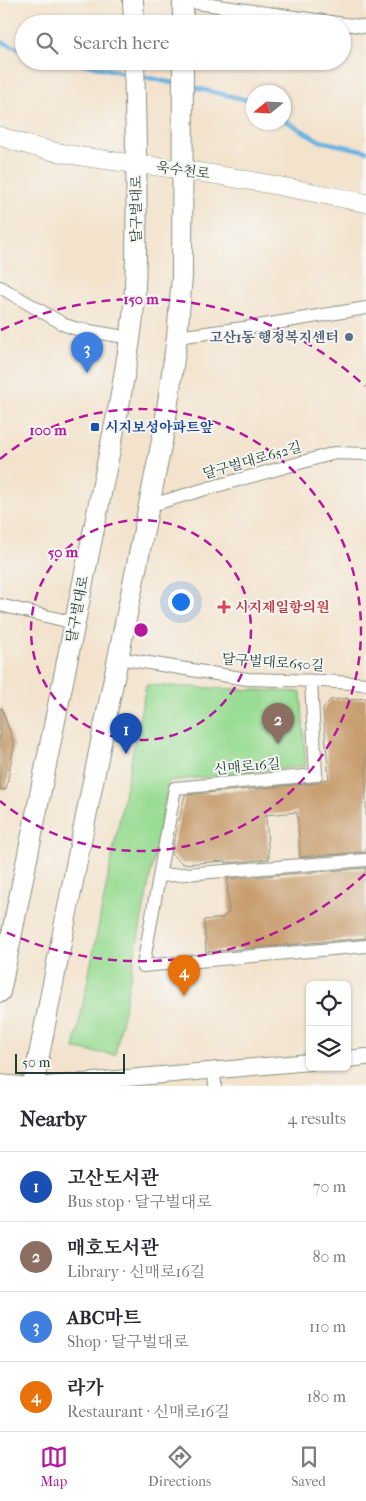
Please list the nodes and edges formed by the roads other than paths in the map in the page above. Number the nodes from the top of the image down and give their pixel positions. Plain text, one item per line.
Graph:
1 (133, 0) edge
2 (183, 0) edge
3 (134, 15) edge
4 (183, 15) edge
5 (289, 15) edge
6 (351, 25) edge
7 (366, 27) edge
8 (134, 70) edge
9 (183, 70) edge
10 (0, 136) edge
11 (136, 163) junction
12 (183, 170) junction
13 (366, 202) edge
14 (0, 287) edge
15 (366, 308) edge
16 (177, 337) junction
17 (131, 338) junction
18 (366, 454) edge
19 (148, 506) junction
20 (0, 605) edge
21 (75, 623) junction
22 (118, 658) junction
23 (311, 681) junction
24 (366, 684) edge
25 (366, 860) edge
26 (160, 876) junction
27 (366, 946) edge
28 (4, 947) edge
29 (0, 992) edge
30 (366, 1057) edge
31 (351, 1059) edge
32 (306, 1063) edge
33 (215, 1078) edge
34 (0, 1083) edge
35 (33, 1086) edge

1 - 3 main road
2 - 4 main road
2 - 5 street
6 - 7 street
8 - 11 main road, 달구벌대로
9 - 12 main road
10 - 11 main road, 욱수천로
11 - 12 main road, 욱수천로
11 - 17 main road, 달구벌대로
12 - 13 main road, 욱수천로
12 - 16 main road
14 - 17 street
15 - 16 street
16 - 19 main road
17 - 21 main road, 달구벌대로
18 - 19 street, 달구벌대로652길
19 - 22 main road
20 - 21 street
21 - 28 main road, 달구벌대로
22 - 23 street, 달구벌대로650길
22 - 35 main road
23 - 24 street, 달구벌대로650길
23 - 26 street, 신매로16길
25 - 26 street
26 - 27 street, 신매로16길
28 - 29 main road, 달구벌대로
30 - 31 street
32 - 33 street
33 - 35 street
34 - 35 street

